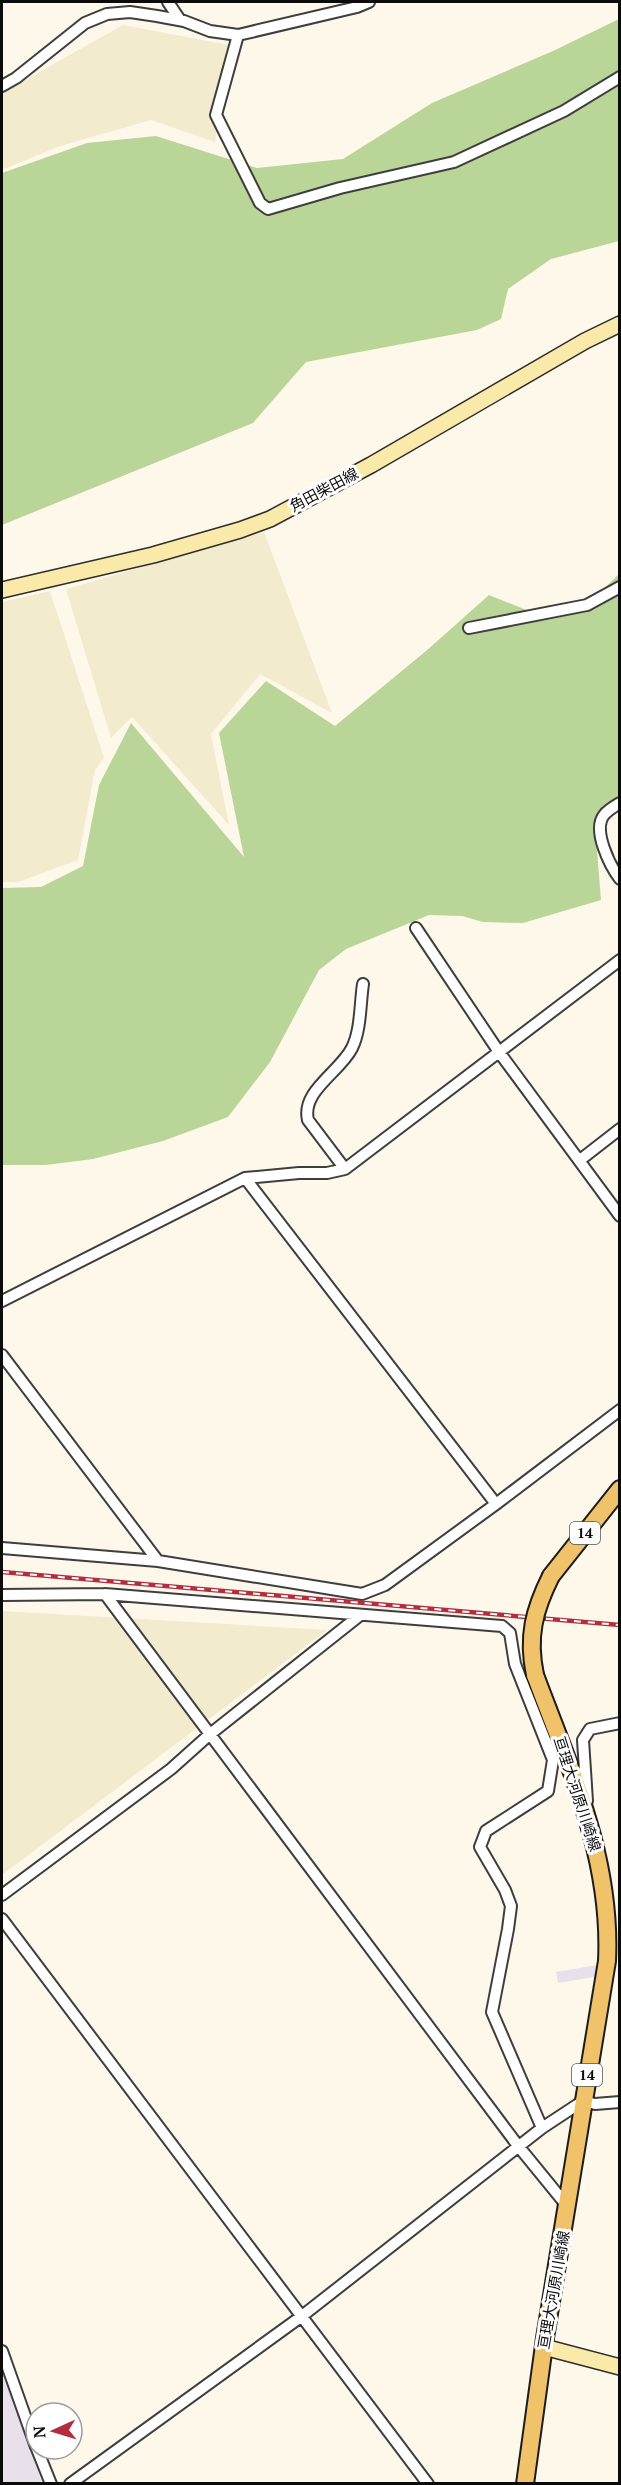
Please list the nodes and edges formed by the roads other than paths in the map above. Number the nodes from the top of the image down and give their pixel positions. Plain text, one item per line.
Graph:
1 (168, 2) edge
2 (369, 2) edge
3 (180, 20) junction
4 (238, 35) junction
5 (620, 77) edge
6 (2, 86) edge
7 (620, 324) edge
8 (620, 587) edge
9 (2, 590) edge
10 (469, 628) dead end
11 (620, 802) edge
12 (620, 879) edge
13 (416, 928) dead end
14 (620, 960) edge
15 (363, 984) dead end
16 (499, 1052) junction
17 (620, 1129) edge
18 (580, 1160) junction
19 (345, 1169) junction
20 (245, 1178) junction
21 (620, 1216) edge
22 (2, 1301) edge
23 (2, 1355) edge
24 (620, 1410) edge
25 (620, 1490) edge
26 (496, 1504) junction
27 (2, 1548) edge
28 (158, 1562) junction
29 (105, 1594) junction
30 (2, 1595) edge
31 (358, 1616) junction
32 (620, 1723) edge
33 (208, 1735) junction
34 (590, 1822) junction
35 (2, 1895) edge
36 (2, 1918) edge
37 (583, 2101) junction
38 (620, 2102) edge
39 (542, 2128) junction
40 (519, 2147) junction
41 (568, 2207) junction
42 (302, 2316) junction
43 (544, 2347) junction
44 (2, 2351) edge
45 (620, 2367) edge
46 (24, 2414) edge
47 (41, 2461) edge
48 (51, 2484) edge
49 (70, 2484) edge
50 (428, 2484) edge
51 (525, 2484) edge

1 - 3 street
2 - 4 street
3 - 4 street
3 - 6 street
4 - 5 street
7 - 9 main road, 角田柴田線
8 - 10 street
11 - 12 street
13 - 16 street
14 - 16 street
15 - 19 street
16 - 18 street
16 - 19 street
17 - 18 street
18 - 21 street
19 - 20 street
20 - 22 street
20 - 26 street
23 - 28 street
24 - 26 street
25 - 34 main road, 亘理大河原川崎線 / 14, bridge
26 - 28 street
27 - 28 street
29 - 30 street
29 - 31 street
29 - 33 street
31 - 33 street
31 - 39 street
32 - 34 street
33 - 35 street
33 - 40 street
34 - 37 main road, 亘理大河原川崎線 / 14
36 - 42 street
37 - 38 street
37 - 39 street
37 - 41 main road, 亘理大河原川崎線 / 14
39 - 40 street
40 - 41 street
40 - 42 street
41 - 43 main road, 亘理大河原川崎線 / 14
42 - 49 street
42 - 50 street
43 - 45 main road
43 - 51 main road, 亘理大河原川崎線 / 14
44 - 46 street
47 - 48 street

